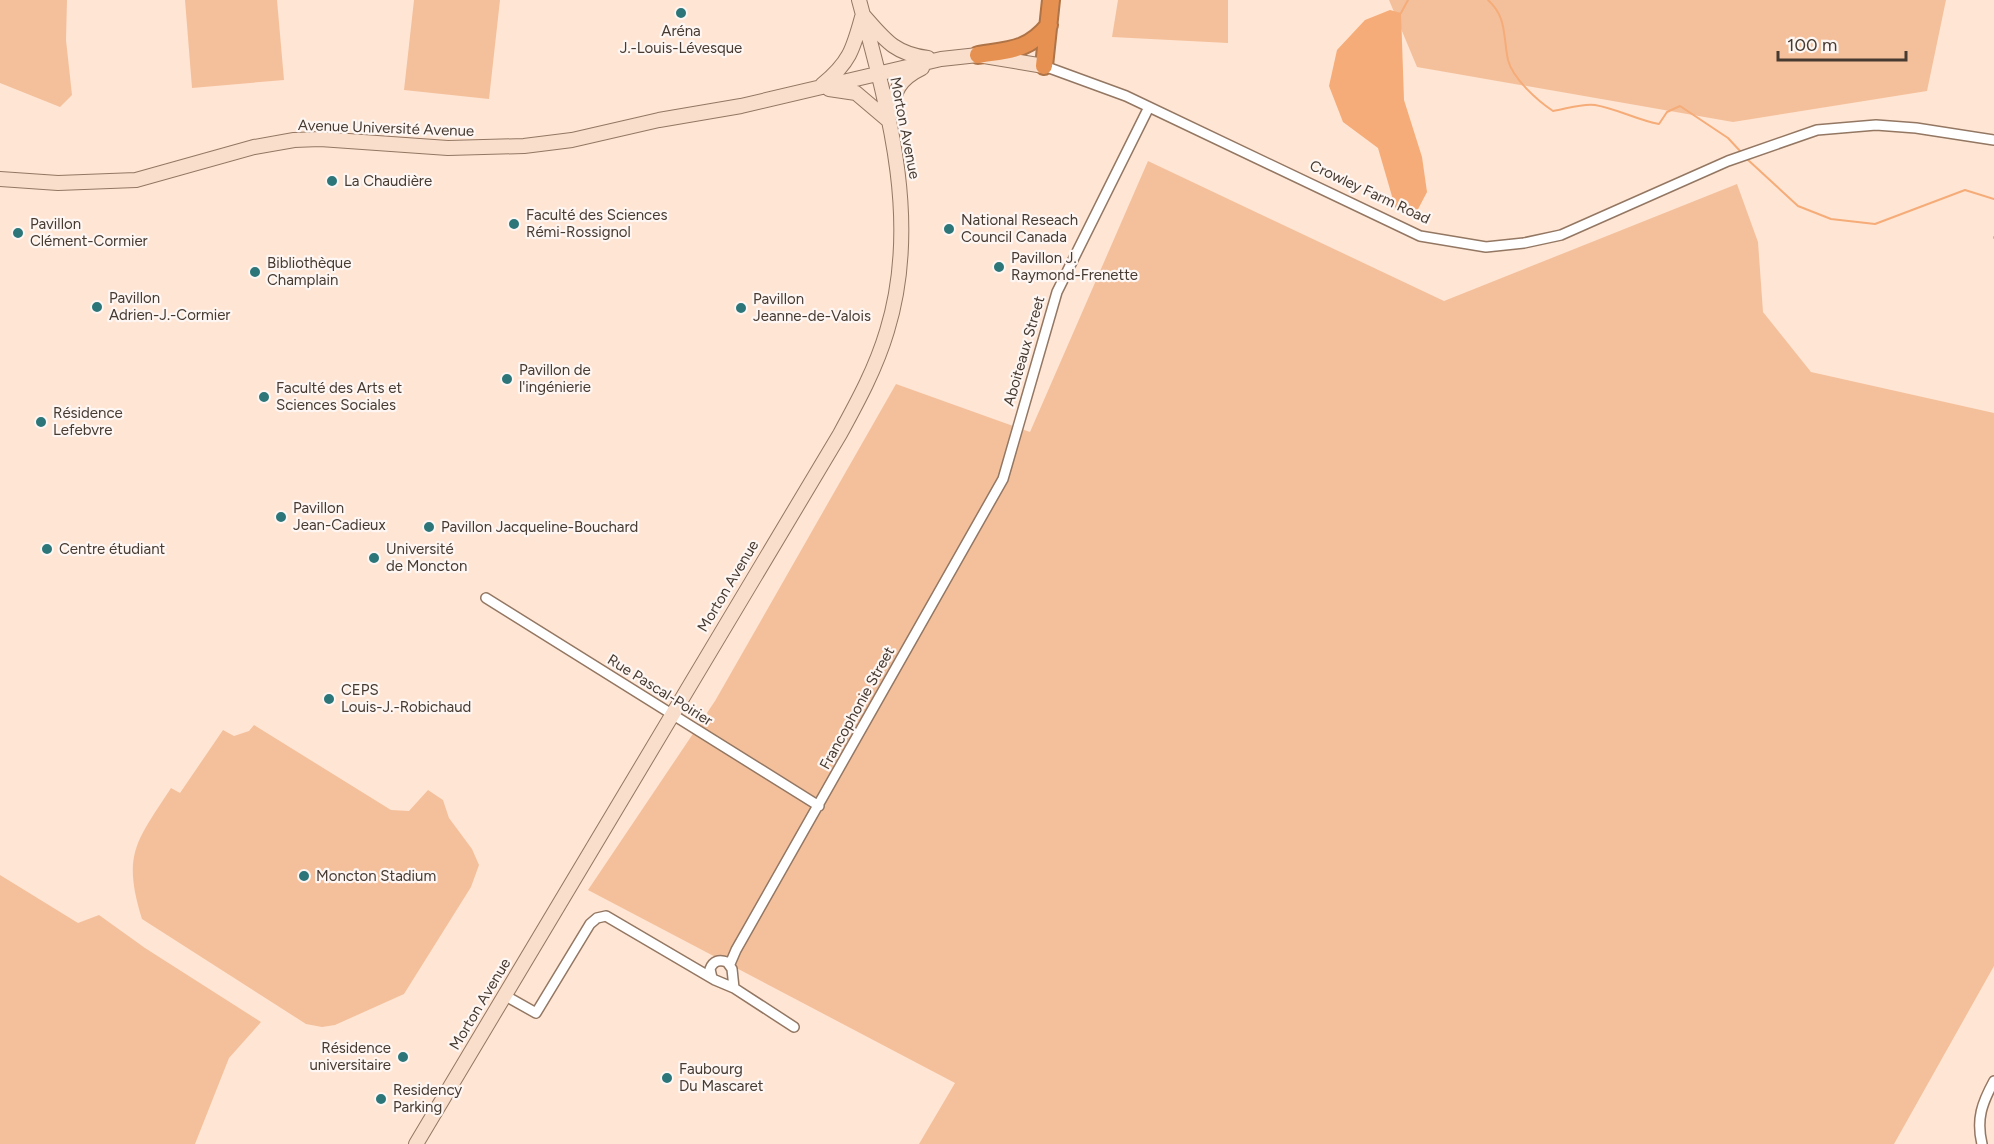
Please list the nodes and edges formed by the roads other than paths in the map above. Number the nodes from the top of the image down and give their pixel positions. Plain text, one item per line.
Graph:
1 (859, 0) edge
2 (1052, 0) edge
3 (863, 15) junction
4 (1049, 25) junction
5 (978, 55) junction
6 (941, 59) junction
7 (1044, 66) junction
8 (877, 73) junction
9 (818, 88) junction
10 (1149, 106) junction
11 (890, 122) junction
12 (1994, 140) edge
13 (0, 179) edge
14 (1003, 480) joint
15 (486, 598) dead end
16 (670, 715) junction
17 (819, 806) junction
18 (727, 962) junction
19 (709, 973) junction
20 (727, 979) junction
21 (504, 995) junction
22 (794, 1027) dead end
23 (1994, 1081) edge
24 (416, 1144) edge
25 (1982, 1144) edge

1 - 3 street, Morton Avenue
2 - 4 highway
3 - 6 street
3 - 8 street, Morton Avenue
3 - 9 street
4 - 5 highway
4 - 7 highway
5 - 6 street, Crowley Farm Road
5 - 7 street, Crowley Farm Road
6 - 8 street, Crowley Farm Road
6 - 11 street
7 - 10 street, Crowley Farm Road
8 - 9 street, Avenue Université Avenue
8 - 11 street, Morton Avenue
9 - 11 street
9 - 13 street, Avenue Université Avenue
10 - 12 street, Crowley Farm Road
10 - 14 street, Aboiteaux Street
11 - 16 street, Morton Avenue
14 - 17 street, Francophonie Street
15 - 16 street, Rue Pascal-Poirier
16 - 17 street, Rue Pascal-Poirier
16 - 21 street, Morton Avenue
17 - 18 street, Francophonie Street
18 - 19 street, Francophonie Street
18 - 20 street
19 - 20 street
19 - 21 street
20 - 22 street
21 - 24 street, Morton Avenue
23 - 25 street

